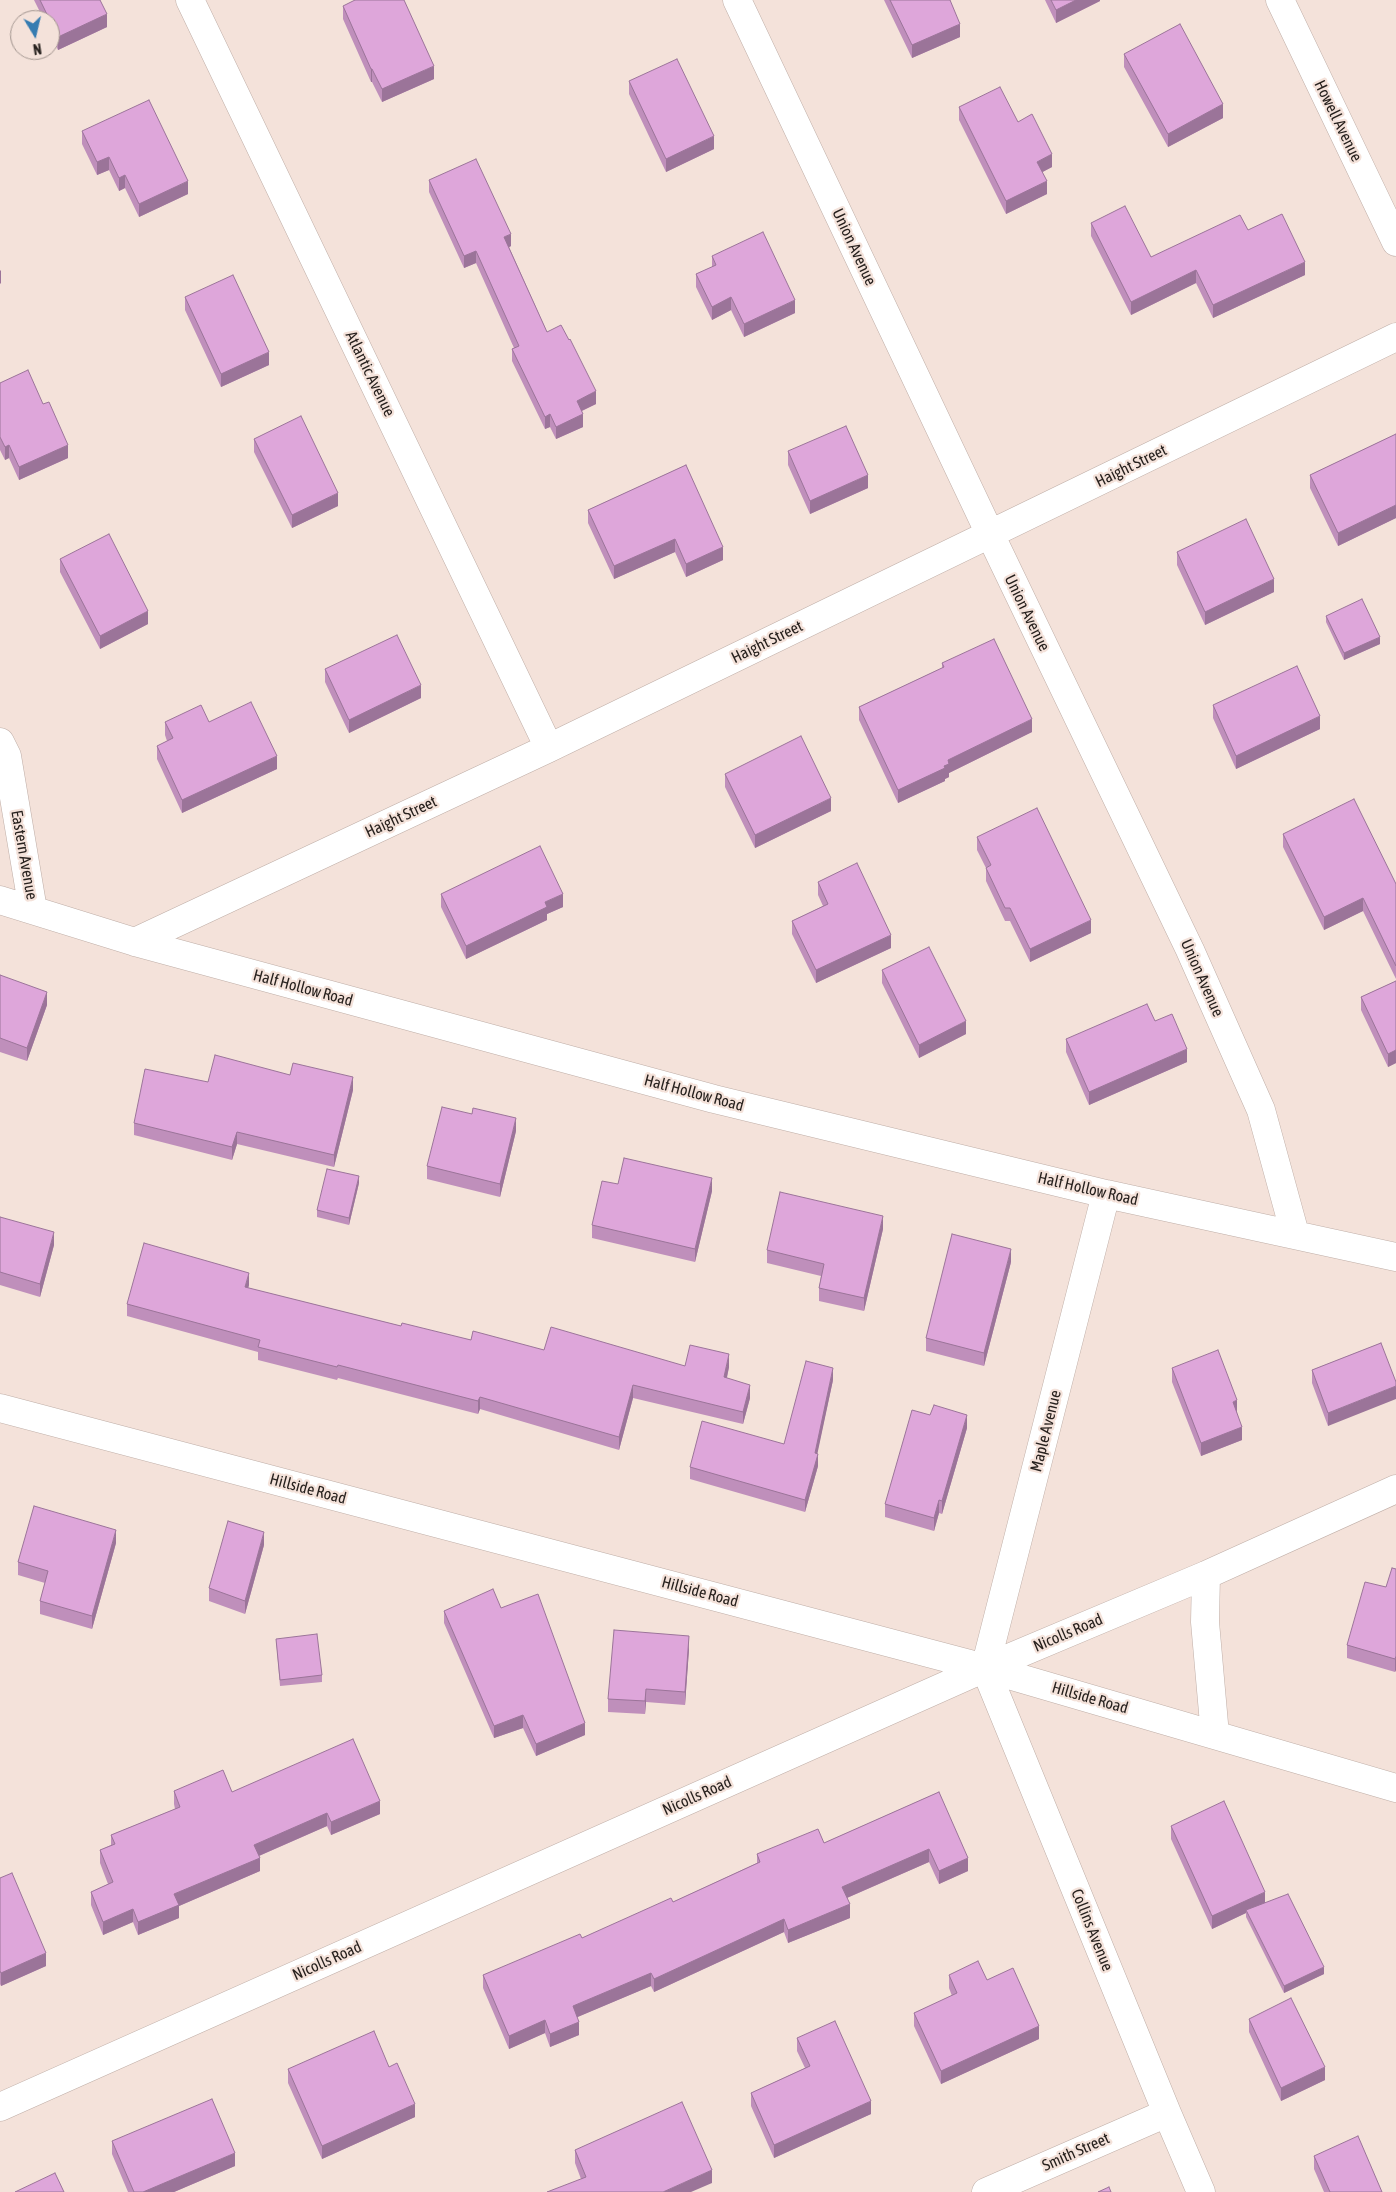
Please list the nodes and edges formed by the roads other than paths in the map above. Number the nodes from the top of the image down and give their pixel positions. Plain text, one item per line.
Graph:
1 (190, 0) edge
2 (737, 0) edge
3 (1280, 0) edge
4 (1396, 242) edge
5 (1396, 337) edge
6 (990, 534) junction
7 (0, 742) edge
8 (549, 748) junction
9 (0, 900) edge
10 (33, 910) junction
11 (135, 942) junction
12 (1106, 1194) junction
13 (1295, 1234) junction
14 (1396, 1257) edge
15 (0, 1408) edge
16 (1396, 1489) edge
17 (1206, 1575) junction
18 (985, 1668) junction
19 (1215, 1735) junction
20 (1396, 1788) edge
21 (0, 2107) edge
22 (1167, 2113) junction
23 (986, 2192) edge
24 (1201, 2192) edge

1 - 8 street, Atlantic Avenue
2 - 6 street, Union Avenue
3 - 4 street, Howell Avenue
5 - 6 street, Haight Street
6 - 8 street, Haight Street
6 - 13 street, Union Avenue
7 - 10 street, Eastern Avenue
8 - 11 street, Haight Street
9 - 10 street, Half Hollow Road
10 - 11 street, Half Hollow Road
11 - 12 street, Half Hollow Road
12 - 13 street, Half Hollow Road
12 - 18 street, Maple Avenue
13 - 14 street, Half Hollow Road
15 - 18 street, Hillside Road
16 - 17 street, Nicolls Road
17 - 18 street, Nicolls Road
17 - 19 street
18 - 19 street, Hillside Road
18 - 21 street, Nicolls Road
18 - 22 street, Collins Avenue
19 - 20 street, Hillside Road
22 - 23 street, Smith Street
22 - 24 street, Collins Avenue

